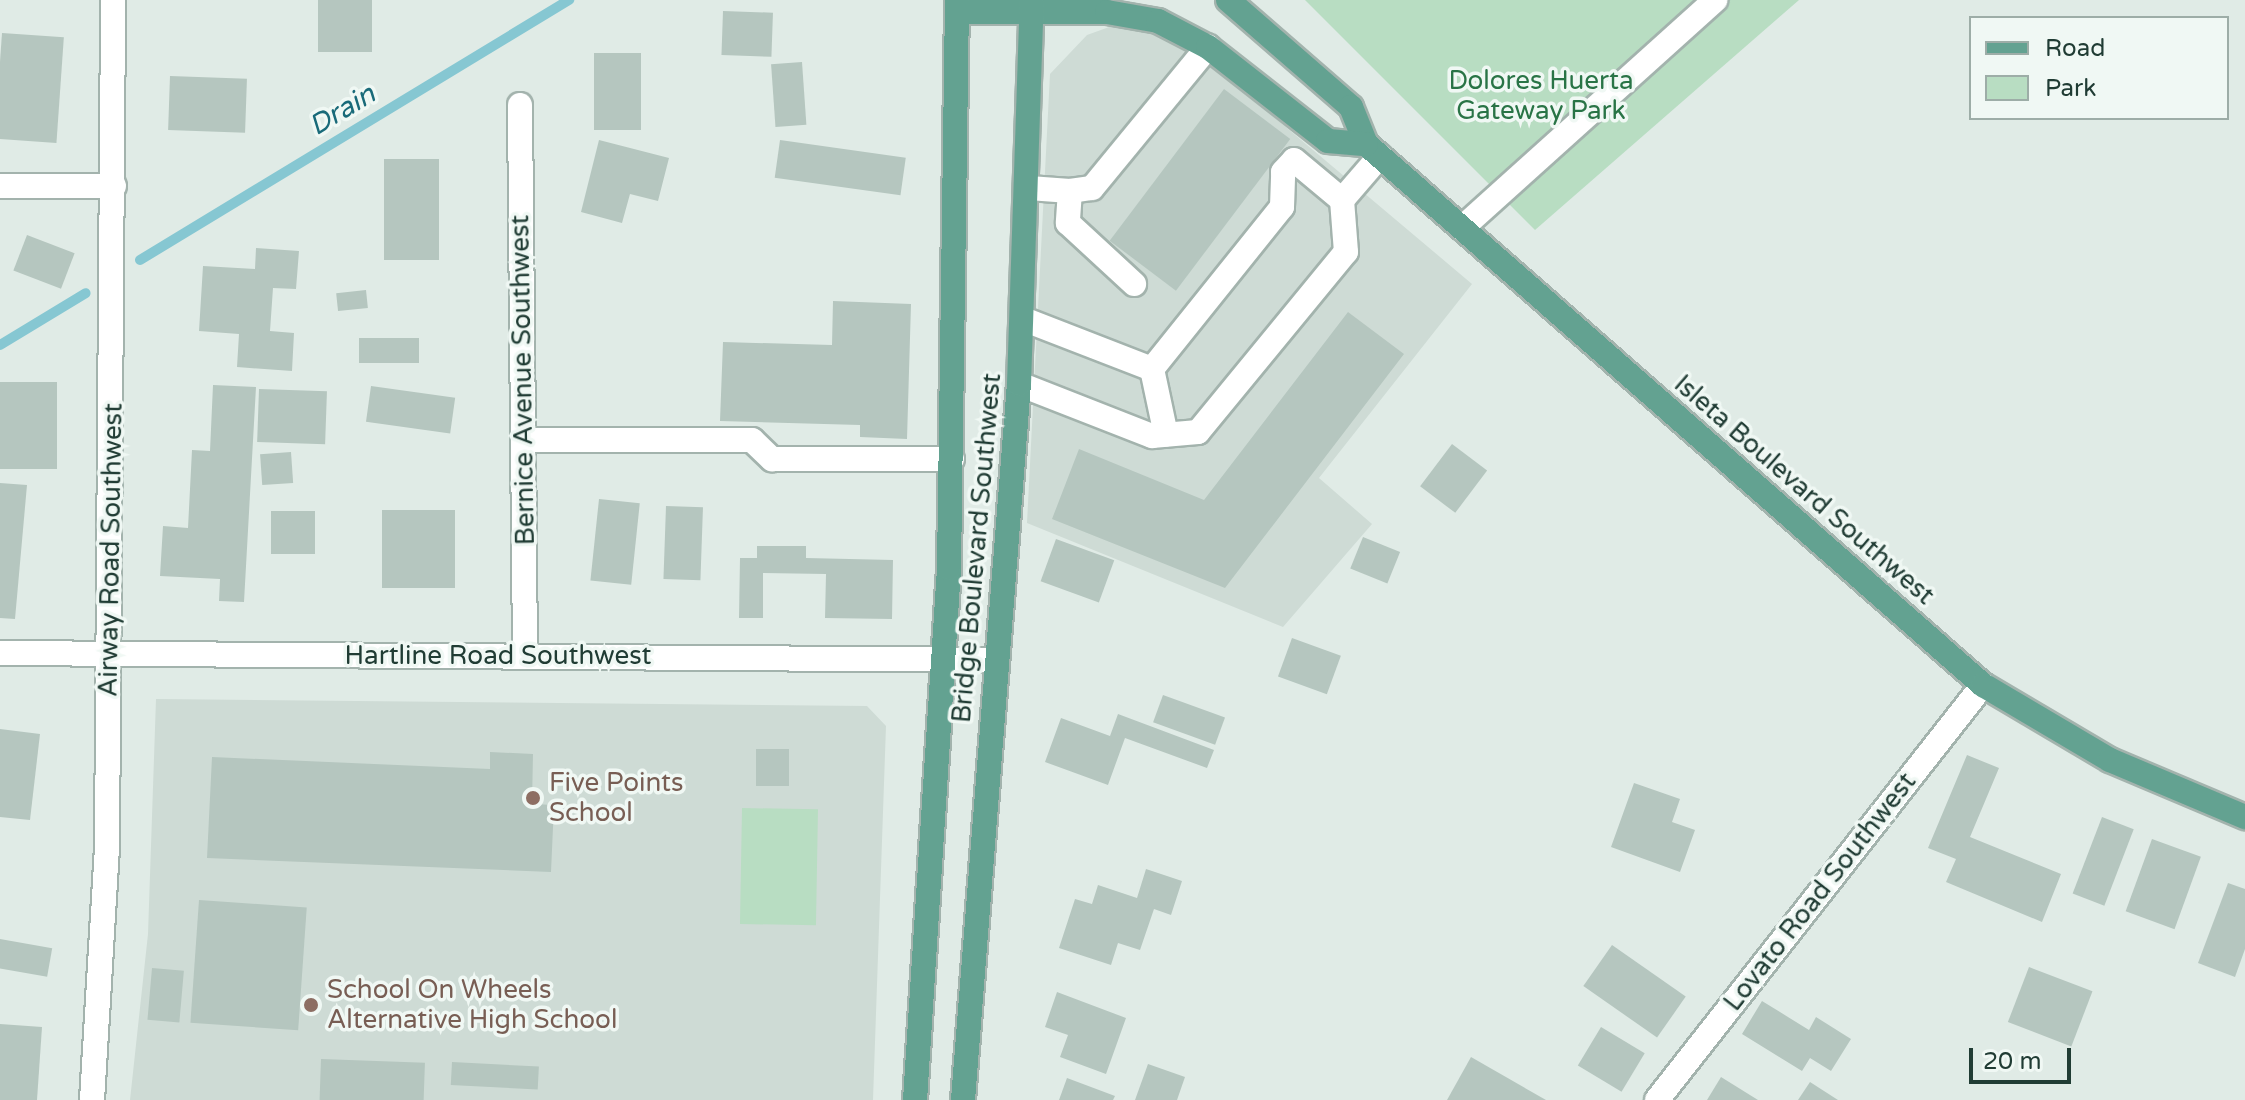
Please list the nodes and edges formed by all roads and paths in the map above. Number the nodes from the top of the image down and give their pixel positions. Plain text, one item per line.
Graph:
1 (113, 0) edge
2 (1228, 0) edge
3 (1715, 0) edge
4 (1032, 5) edge
5 (957, 6) edge
6 (1208, 47) junction
7 (520, 105) dead end
8 (1373, 150) junction
9 (0, 186) edge
10 (114, 186) junction
11 (1029, 188) junction
12 (1070, 191) junction
13 (1342, 200) junction
14 (1462, 228) junction
15 (1134, 284) dead end
16 (1023, 319) junction
17 (1152, 369) junction
18 (1019, 384) junction
19 (1166, 435) junction
20 (523, 440) junction
21 (952, 459) junction
22 (0, 653) edge
23 (525, 654) junction
24 (944, 657) junction
25 (110, 659) junction
26 (996, 660) junction
27 (1983, 685) junction
28 (2245, 817) edge
29 (92, 1100) edge
30 (915, 1100) edge
31 (963, 1100) edge
32 (1657, 1100) edge

1 - 10 street, Airway Road Southwest
2 - 8 main road, Isleta Boulevard Southwest
3 - 14 street
4 - 5 main road
4 - 6 main road
4 - 11 main road, Bridge Boulevard Southwest
5 - 21 main road, Bridge Boulevard Southwest
6 - 8 main road
6 - 12 street
7 - 20 street, Bernice Avenue Southwest
8 - 13 street
8 - 14 main road, Isleta Boulevard Southwest
9 - 10 street
10 - 25 street, Airway Road Southwest
11 - 12 street
11 - 16 main road, Bridge Boulevard Southwest
12 - 15 street
13 - 17 street
13 - 19 street
14 - 27 main road, Isleta Boulevard Southwest
16 - 17 street
16 - 18 main road, Bridge Boulevard Southwest
17 - 19 street
18 - 19 street
18 - 26 main road, Bridge Boulevard Southwest
20 - 21 street
20 - 23 street, Bernice Avenue Southwest
21 - 24 main road, Bridge Boulevard Southwest
22 - 25 street, Hartline Road Southwest
23 - 24 street, Hartline Road Southwest
23 - 25 street, Hartline Road Southwest
24 - 26 street, Hartline Road Southwest
24 - 30 main road, Bridge Boulevard Southwest
25 - 29 street, Airway Road Southwest
26 - 31 main road, Bridge Boulevard Southwest
27 - 28 main road, Isleta Boulevard Southwest
27 - 32 street, Lovato Road Southwest

